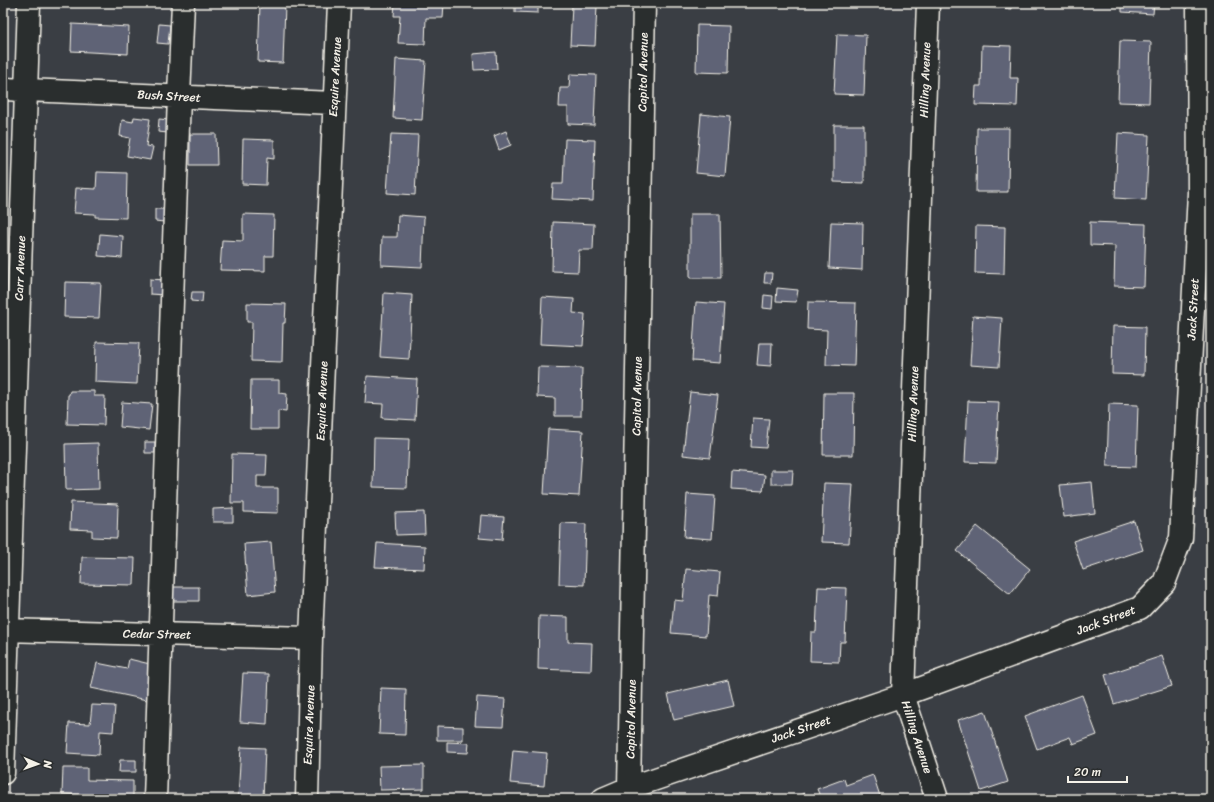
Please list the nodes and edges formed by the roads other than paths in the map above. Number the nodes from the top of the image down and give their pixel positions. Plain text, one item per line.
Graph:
1 (29, 3) edge
2 (183, 3) edge
3 (339, 3) edge
4 (644, 3) edge
5 (928, 3) edge
6 (1198, 3) edge
7 (3, 89) edge
8 (25, 90) junction
9 (178, 96) junction
10 (334, 103) junction
11 (1205, 193) edge
12 (6, 630) edge
13 (160, 634) junction
14 (311, 638) junction
15 (903, 695) junction
16 (3, 773) edge
17 (629, 788) junction
18 (155, 799) edge
19 (306, 799) edge
20 (604, 799) edge
21 (937, 799) edge

1 - 8 street, Carr Avenue
2 - 9 street
3 - 10 street, Esquire Avenue
4 - 17 street, Capitol Avenue
5 - 15 street, Hilling Avenue
6 - 11 street, Jack Street
7 - 8 street, Bush Street
8 - 9 street, Bush Street
8 - 12 street, Carr Avenue
9 - 10 street, Bush Street
9 - 13 street
10 - 14 street, Esquire Avenue
11 - 15 street, Jack Street
12 - 13 street, Cedar Street
12 - 16 street, Carr Avenue
13 - 14 street, Cedar Street
13 - 18 street
14 - 19 street, Esquire Avenue
15 - 17 street, Jack Street
15 - 21 street, Hilling Avenue
17 - 20 street, Jack Street

